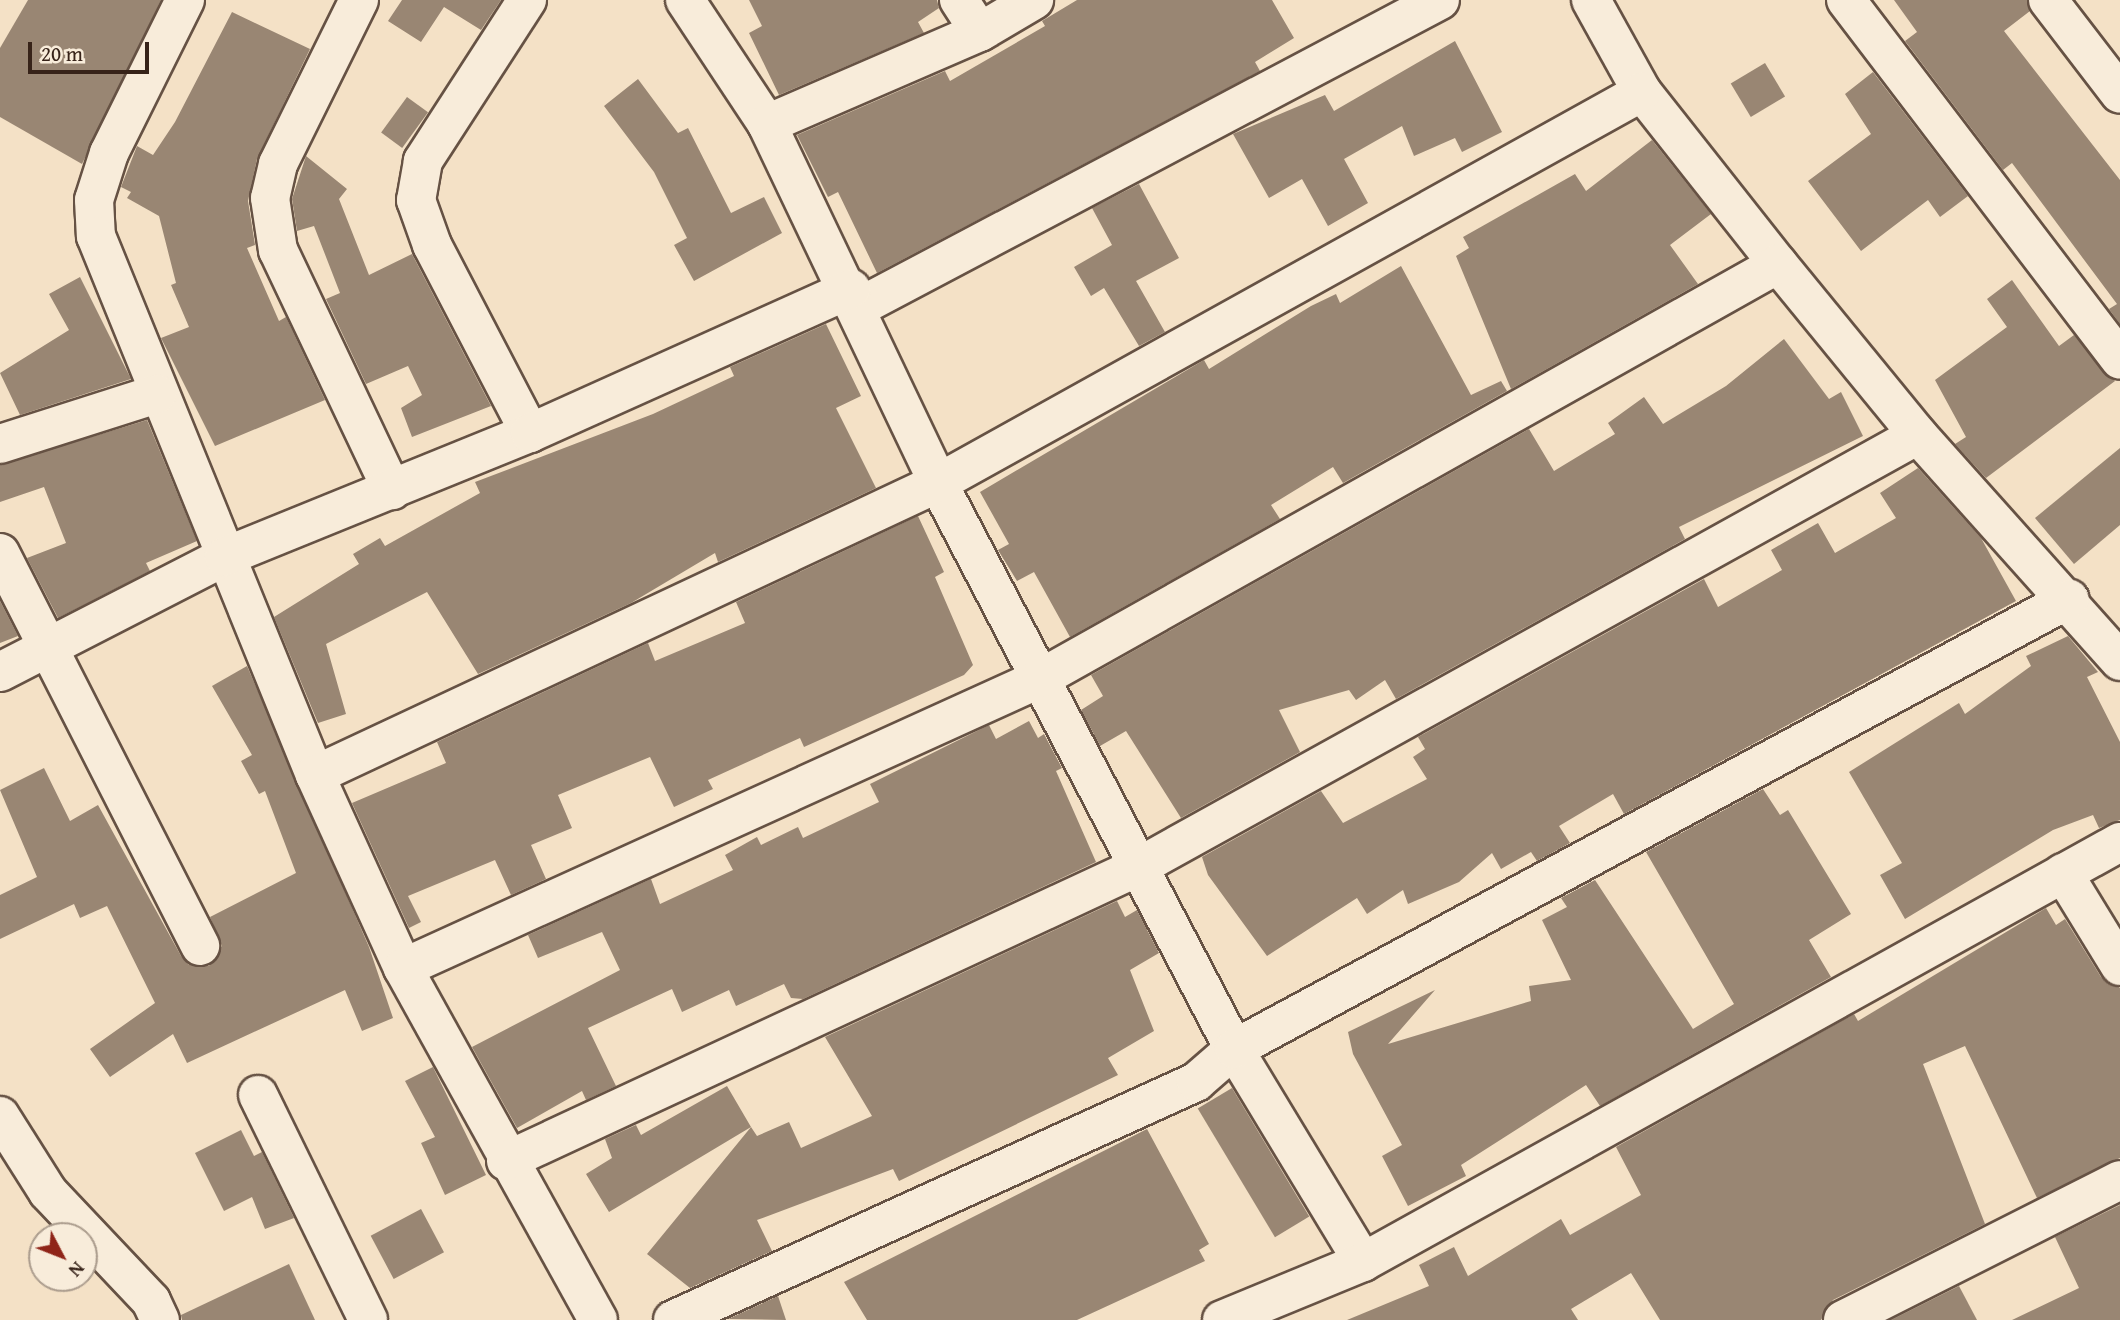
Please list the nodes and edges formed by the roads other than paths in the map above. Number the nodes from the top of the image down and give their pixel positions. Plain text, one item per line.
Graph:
1 (184, 0) edge
2 (359, 0) edge
3 (527, 0) edge
4 (685, 0) edge
5 (959, 0) edge
6 (1034, 0) edge
7 (1440, 0) edge
8 (1591, 0) edge
9 (2048, 0) edge
10 (1865, 7) edge
11 (980, 32) junction
12 (1642, 92) junction
13 (2120, 94) edge
14 (767, 124) junction
15 (1778, 264) junction
16 (855, 298) junction
17 (2120, 360) edge
18 (157, 394) junction
19 (530, 433) junction
20 (1918, 435) junction
21 (0, 444) edge
22 (938, 483) junction
23 (392, 490) junction
24 (0, 553) edge
25 (224, 557) junction
26 (2070, 599) junction
27 (49, 650) junction
28 (2120, 661) edge
29 (0, 671) edge
30 (1041, 678) junction
31 (315, 775) junction
32 (2120, 842) edge
33 (1140, 866) junction
34 (2063, 873) junction
35 (200, 946) dead end
36 (2120, 966) edge
37 (403, 968) junction
38 (1234, 1049) junction
39 (258, 1096) dead end
40 (0, 1116) edge
41 (506, 1161) junction
42 (2120, 1180) edge
43 (1363, 1262) junction
44 (160, 1320) edge
45 (368, 1320) edge
46 (598, 1320) edge
47 (673, 1320) edge
48 (1222, 1320) edge
49 (1843, 1320) edge

1 - 18 street
2 - 23 street
3 - 19 street
4 - 14 street
5 - 11 street
6 - 11 street
7 - 16 street
8 - 12 street
9 - 13 street
10 - 17 street
11 - 14 street
12 - 15 street
12 - 22 street
14 - 16 street
15 - 20 street
15 - 30 street
16 - 19 street
16 - 22 street
18 - 21 street
18 - 25 street
19 - 23 street
20 - 26 street
20 - 33 street
22 - 30 street
22 - 31 street
23 - 25 street
24 - 27 street
25 - 27 street
25 - 31 street
26 - 28 street
26 - 38 street
27 - 29 street
27 - 35 street
30 - 33 street
30 - 37 street
31 - 37 street
32 - 34 street
33 - 38 street
33 - 41 street
34 - 36 street
34 - 43 street
37 - 41 street
38 - 43 street
38 - 47 street
39 - 45 street
40 - 44 street
41 - 46 street
42 - 49 street
43 - 48 street

